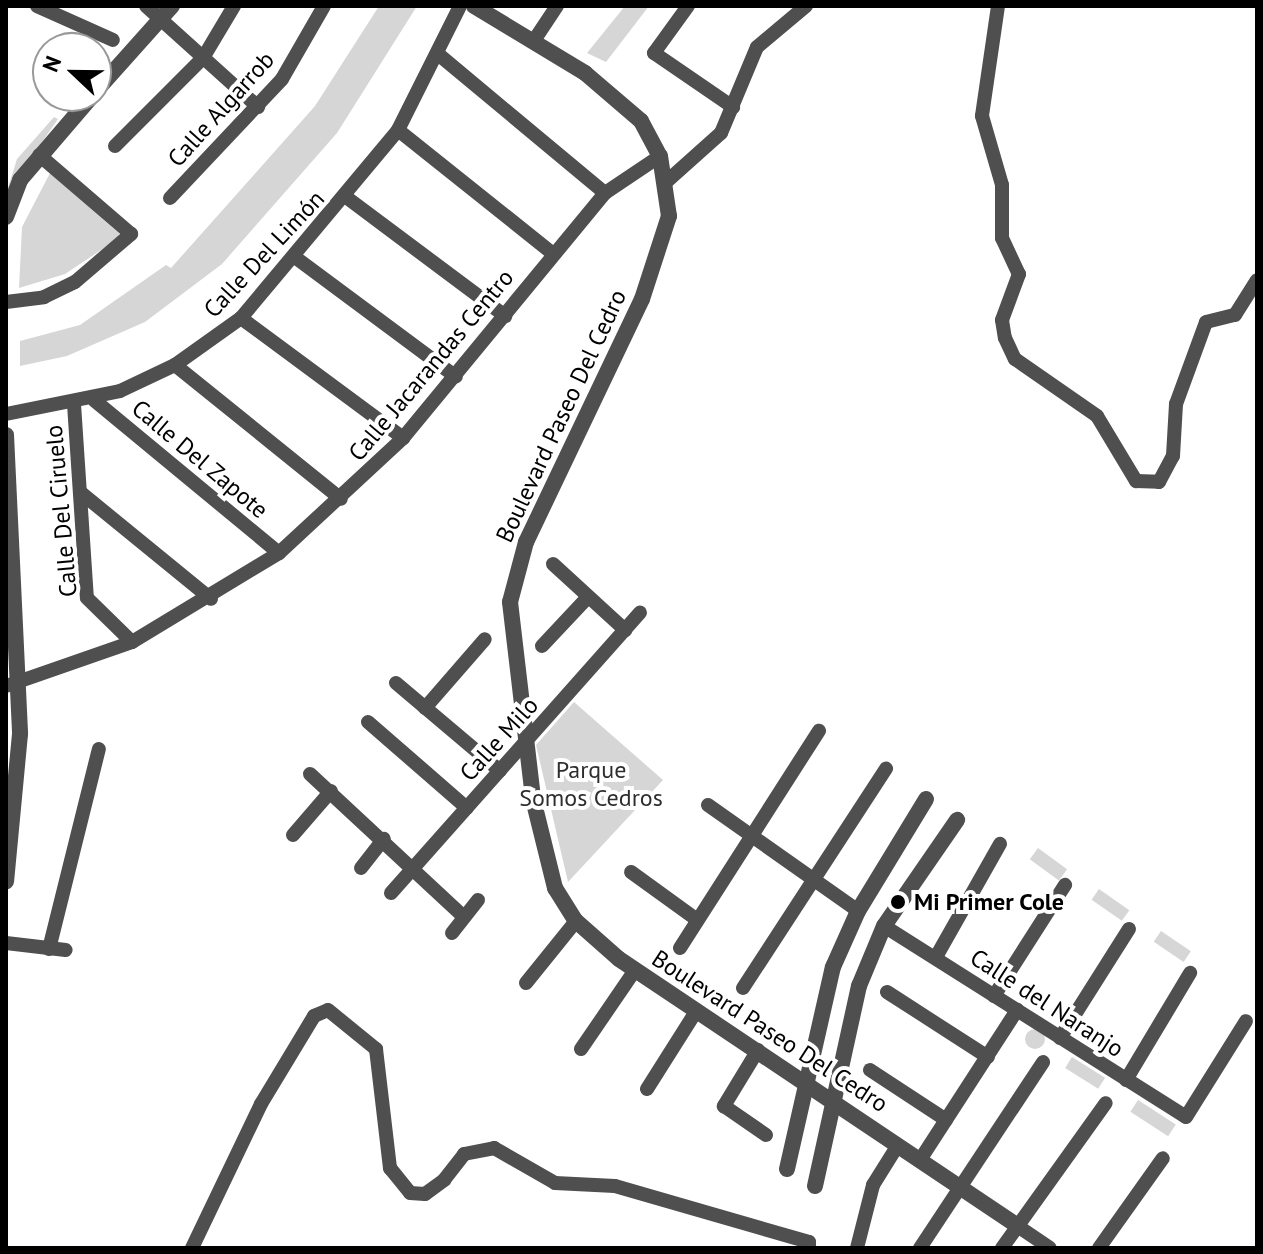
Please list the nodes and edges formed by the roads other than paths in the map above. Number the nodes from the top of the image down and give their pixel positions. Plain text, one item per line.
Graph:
1 (37, 6) edge
2 (146, 6) edge
3 (172, 6) edge
4 (234, 6) edge
5 (324, 6) edge
6 (460, 6) edge
7 (474, 6) edge
8 (557, 6) edge
9 (688, 6) edge
10 (806, 6) edge
11 (998, 6) edge
12 (161, 19) junction
13 (113, 40) dead end
14 (533, 42) junction
15 (438, 54) junction
16 (203, 58) junction
17 (112, 73) edge
18 (258, 107) junction
19 (733, 107) junction
20 (78, 112) edge
21 (398, 130) junction
22 (115, 146) dead end
23 (39, 155) junction
24 (660, 156) junction
25 (665, 183) junction
26 (605, 193) junction
27 (346, 197) junction
28 (170, 198) dead end
29 (6, 217) edge
30 (552, 253) junction
31 (296, 258) junction
32 (1257, 280) edge
33 (6, 302) edge
34 (505, 316) junction
35 (241, 318) junction
36 (175, 365) junction
37 (456, 377) junction
38 (94, 400) junction
39 (74, 404) junction
40 (6, 414) edge
41 (6, 435) edge
42 (403, 438) junction
43 (80, 492) junction
44 (341, 499) junction
45 (8, 512) edge
46 (279, 553) junction
47 (553, 564) dead end
48 (588, 597) junction
49 (211, 599) junction
50 (640, 613) dead end
51 (625, 630) junction
52 (485, 639) dead end
53 (132, 642) junction
54 (542, 646) dead end
55 (396, 683) dead end
56 (13, 685) edge
57 (425, 708) junction
58 (368, 722) dead end
59 (819, 731) dead end
60 (525, 742) junction
61 (99, 749) dead end
62 (886, 769) dead end
63 (500, 771) junction
64 (310, 774) dead end
65 (331, 791) junction
66 (926, 799) dead end
67 (708, 805) dead end
68 (467, 808) junction
69 (957, 820) dead end
70 (293, 835) dead end
71 (752, 835) junction
72 (384, 839) junction
73 (1000, 844) dead end
74 (416, 865) junction
75 (361, 868) dead end
76 (631, 872) dead end
77 (814, 878) junction
78 (6, 881) edge
79 (1065, 885) dead end
80 (391, 893) dead end
81 (478, 900) dead end
82 (858, 911) junction
83 (464, 917) junction
84 (696, 919) junction
85 (576, 921) junction
86 (884, 926) junction
87 (1129, 929) dead end
88 (452, 933) dead end
89 (6, 943) edge
90 (680, 948) dead end
91 (49, 949) junction
92 (66, 950) dead end
93 (936, 957) junction
94 (635, 970) junction
95 (1190, 973) dead end
96 (526, 983) dead end
97 (743, 988) dead end
98 (887, 992) dead end
99 (994, 996) junction
100 (697, 1010) junction
101 (1017, 1010) junction
102 (1246, 1021) dead end
103 (1060, 1038) junction
104 (581, 1049) dead end
105 (758, 1050) junction
106 (988, 1057) junction
107 (1043, 1062) dead end
108 (870, 1070) dead end
109 (805, 1080) junction
110 (1126, 1080) junction
111 (647, 1089) dead end
112 (834, 1101) junction
113 (1106, 1103) dead end
114 (946, 1120) junction
115 (766, 1135) dead end
116 (898, 1145) junction
117 (1163, 1158) dead end
118 (920, 1160) junction
119 (787, 1169) dead end
120 (815, 1186) dead end
121 (961, 1187) junction
122 (1019, 1227) junction
123 (192, 1248) edge
124 (809, 1248) edge
125 (857, 1248) edge
126 (920, 1248) edge
127 (1002, 1248) edge
128 (1050, 1248) edge
129 (1099, 1248) edge

1 - 13 street
2 - 12 street
3 - 12 street
4 - 16 street, Calle Algarrob
5 - 18 street, Calle Algarrob
6 - 15 street, Calle Del Limón
7 - 14 street, Boulevard Paseo Del Cedro
8 - 14 street
9 - 19 street
10 - 19 street
11 - 32 street
12 - 16 street
12 - 17 street
14 - 24 street, Boulevard Paseo Del Cedro
15 - 21 street, Calle Del Limón
15 - 26 street
16 - 18 street
16 - 22 street, Calle Algarrob
18 - 28 street, Calle Algarrob
19 - 25 street
20 - 23 street
21 - 27 street, Calle Del Limón
21 - 30 street
23 - 29 street
23 - 33 street
24 - 25 street, Boulevard Paseo Del Cedro
24 - 26 street, Calle Jacarandas Centro
25 - 60 street, Boulevard Paseo Del Cedro
26 - 30 street, Calle Jacarandas Centro
27 - 31 street, Calle Del Limón
27 - 34 street
30 - 34 street, Calle Jacarandas Centro
31 - 35 street, Calle Del Limón
31 - 37 street
34 - 37 street, Calle Jacarandas Centro
35 - 36 street, Calle Del Limón
35 - 42 street
36 - 38 street, Calle Del Limón
36 - 44 street
37 - 42 street, Calle Jacarandas Centro
38 - 39 street, Calle Del Limón
38 - 46 street, Calle Del Zapote
39 - 40 street, Calle Del Limón
39 - 43 street, Calle Del Ciruelo
41 - 45 street
42 - 44 street, Calle Jacarandas Centro
43 - 49 street
43 - 53 street, Calle Del Ciruelo
44 - 46 street, Calle Jacarandas Centro
45 - 56 street
46 - 49 street, Calle Jacarandas Centro
47 - 48 street
48 - 51 street
48 - 54 street
49 - 53 street, Calle Jacarandas Centro
50 - 51 street, Calle Milo
51 - 60 street, Calle Milo
52 - 57 street
53 - 56 street, Calle Jacarandas Centro
55 - 57 street
56 - 78 street
57 - 63 street
58 - 68 street
59 - 71 street
60 - 63 street, Calle Milo
60 - 85 street, Boulevard Paseo Del Cedro
61 - 91 street
62 - 77 street
63 - 68 street, Calle Milo
64 - 65 street
65 - 70 street
65 - 72 street
66 - 82 street
67 - 71 street
68 - 74 street, Calle Milo
69 - 86 street
71 - 77 street
71 - 84 street
72 - 74 street
72 - 75 street
73 - 93 street
74 - 80 street, Calle Milo
74 - 83 street
76 - 84 street
77 - 82 street
77 - 97 street
79 - 99 street
81 - 83 street
82 - 109 street
83 - 88 street
84 - 90 street
85 - 94 street, Boulevard Paseo Del Cedro
85 - 96 street
86 - 93 street, Calle del Naranjo
86 - 112 street
87 - 103 street
89 - 91 street
91 - 92 street
93 - 99 street, Calle del Naranjo
94 - 100 street, Boulevard Paseo Del Cedro
94 - 104 street
95 - 110 street
98 - 106 street
99 - 101 street, Calle del Naranjo
100 - 105 street, Boulevard Paseo Del Cedro
100 - 111 street
101 - 103 street, Calle del Naranjo
101 - 106 street
102 - 110 street, Calle del Naranjo
103 - 110 street, Calle del Naranjo
105 - 109 street, Boulevard Paseo Del Cedro
105 - 115 street
106 - 114 street
107 - 121 street
108 - 114 street
109 - 112 street, Boulevard Paseo Del Cedro
109 - 119 street
112 - 116 street, Boulevard Paseo Del Cedro
112 - 120 street
113 - 122 street
114 - 118 street
116 - 118 street, Boulevard Paseo Del Cedro
116 - 125 street
117 - 129 street
118 - 121 street, Boulevard Paseo Del Cedro
121 - 122 street, Boulevard Paseo Del Cedro
121 - 126 street
122 - 127 street
122 - 128 street
123 - 124 street

